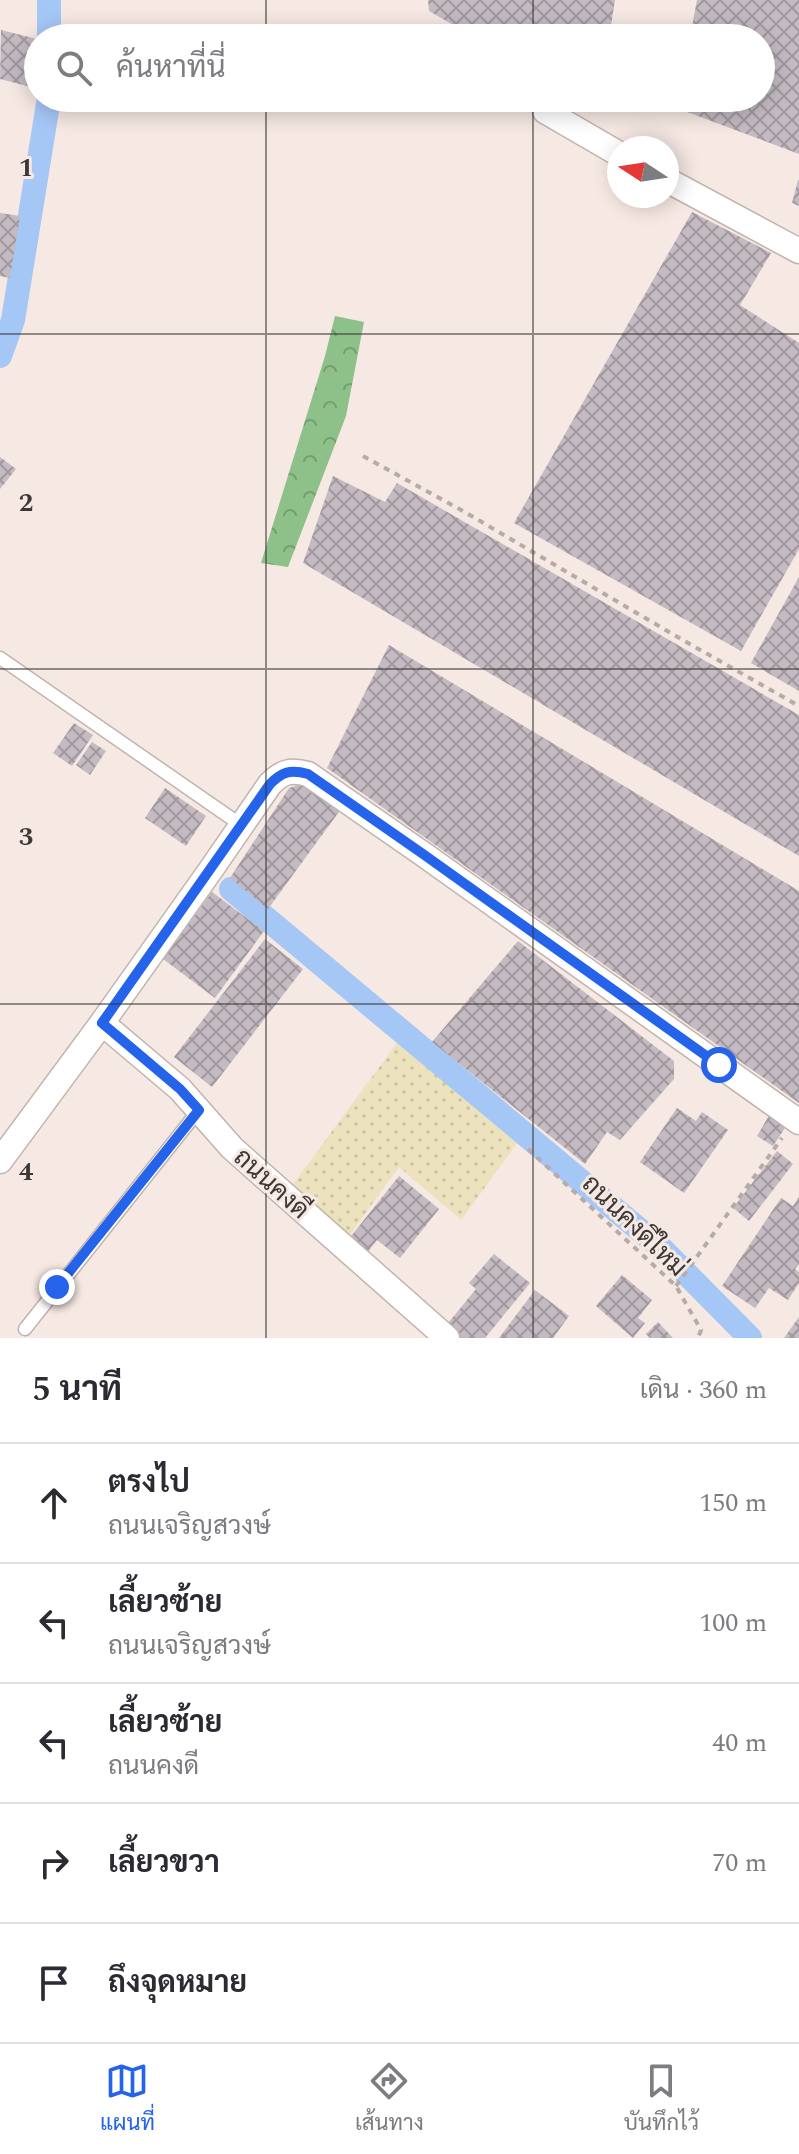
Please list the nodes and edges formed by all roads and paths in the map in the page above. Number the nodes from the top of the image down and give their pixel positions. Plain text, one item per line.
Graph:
1 (547, 112) edge
2 (607, 147) edge
3 (679, 186) edge
4 (799, 251) edge
5 (363, 456) dead end
6 (0, 658) edge
7 (799, 706) edge
8 (241, 825) junction
9 (102, 1023) junction
10 (199, 1110) junction
11 (797, 1121) edge
12 (528, 1149) dead end
13 (0, 1161) edge
14 (677, 1285) junction
15 (25, 1329) dead end
16 (447, 1338) edge
17 (698, 1338) edge

1 - 2 street
3 - 4 street
5 - 7 path
6 - 8 lane
8 - 9 street
8 - 11 street
9 - 10 street, ถนนคงดี
9 - 13 street
10 - 15 lane
10 - 16 street, ถนนคงดี
11 - 14 path
12 - 14 path, ถนนคงดีใหม่
14 - 17 path, ถนนคงดีใหม่

